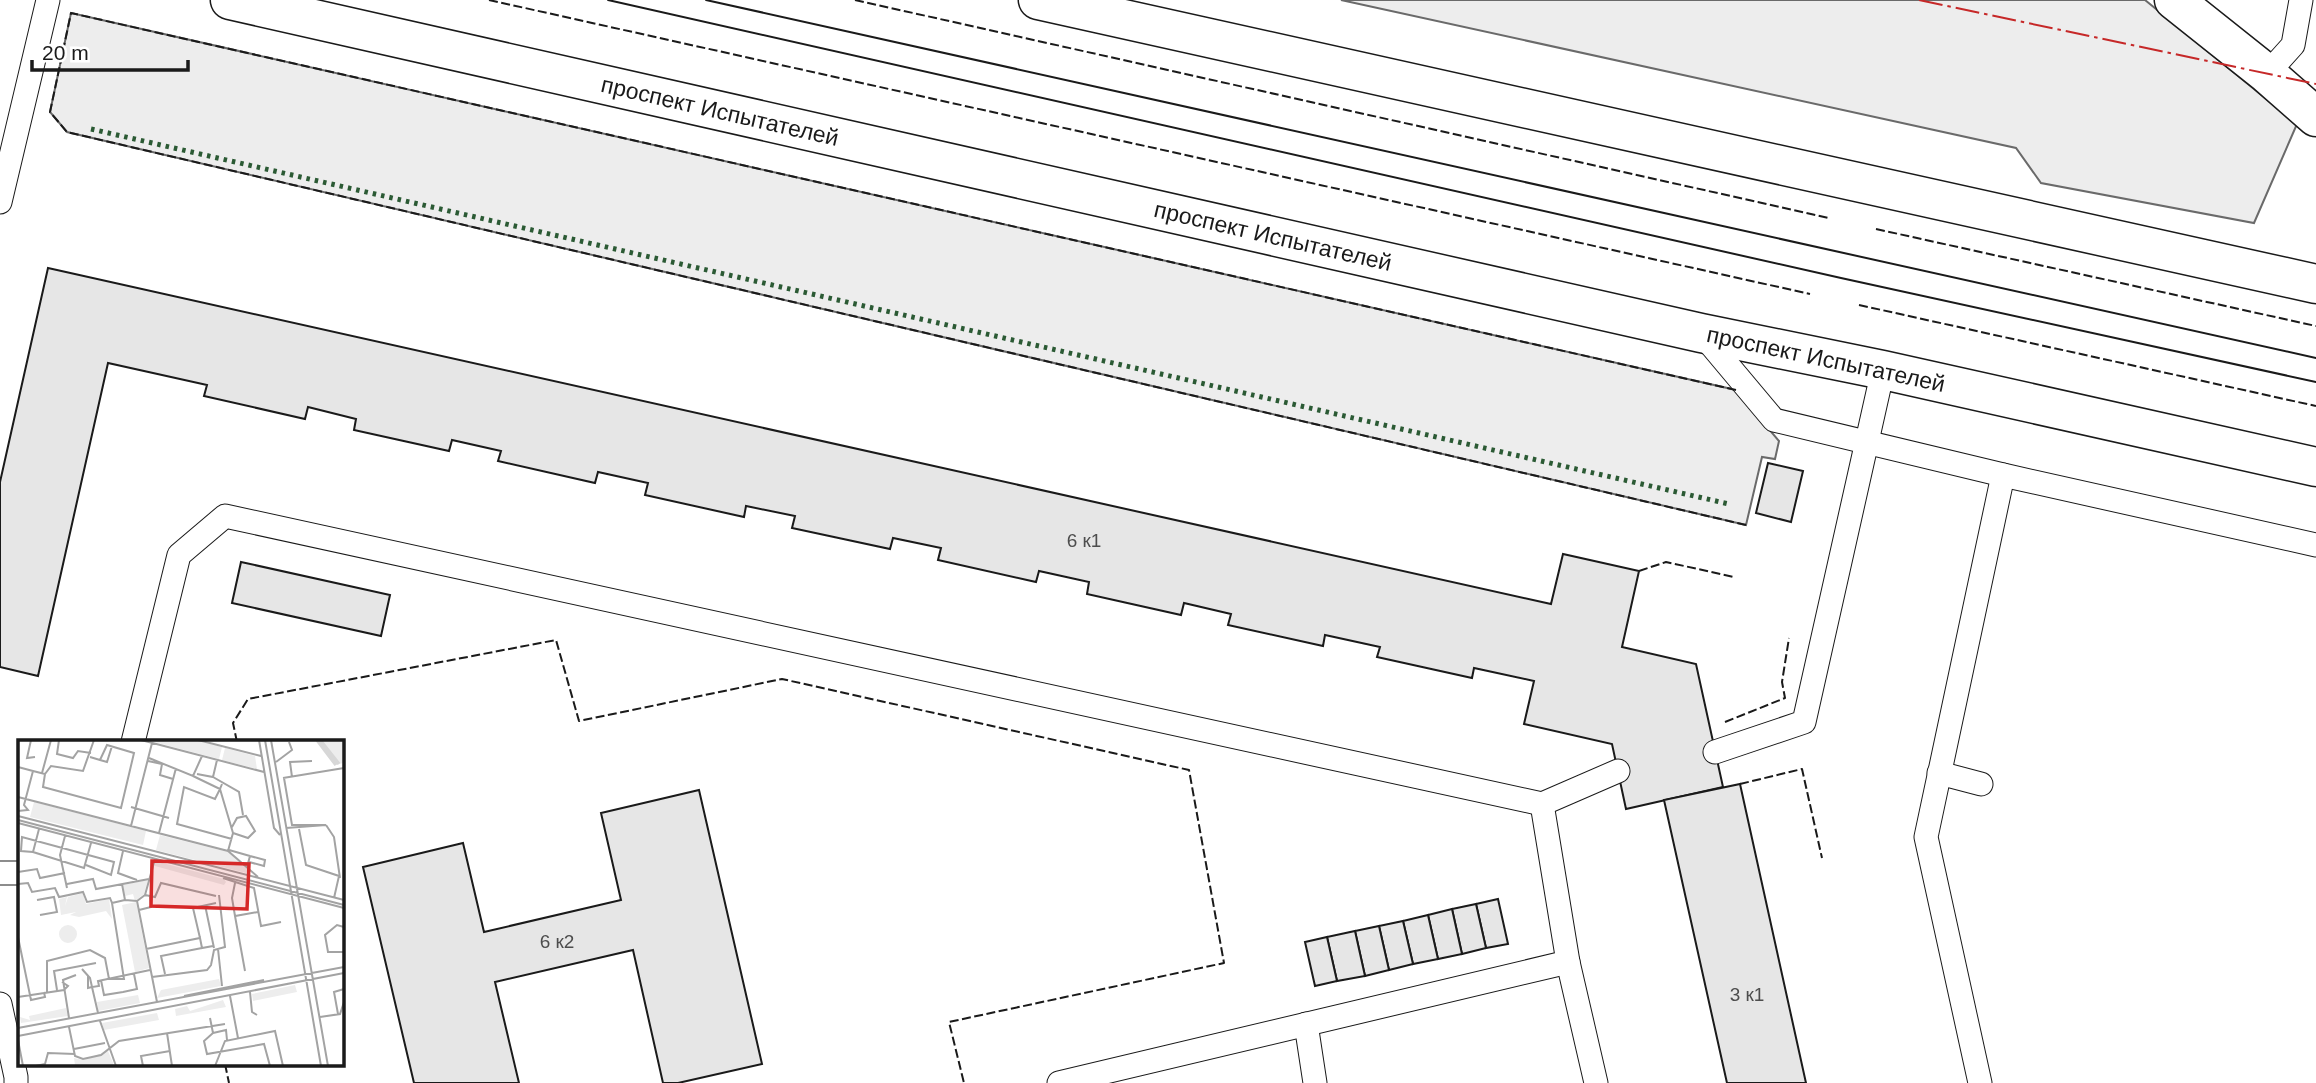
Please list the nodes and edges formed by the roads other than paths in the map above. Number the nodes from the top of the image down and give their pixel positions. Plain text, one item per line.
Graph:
1 (48, 0) edge
2 (230, 0) edge
3 (1038, 0) edge
4 (2174, 0) edge
5 (2301, 0) edge
6 (2267, 74) junction
7 (2316, 117) edge
8 (0, 202) edge
9 (2316, 284) edge
10 (1701, 333) junction
11 (1883, 370) junction
12 (1867, 441) junction
13 (2316, 467) edge
14 (2003, 475) junction
15 (2316, 545) edge
16 (133, 740) edge
17 (1715, 752) dead end
18 (1618, 771) dead end
19 (1939, 773) junction
20 (1981, 784) dead end
21 (1542, 804) junction
22 (0, 873) edge
23 (18, 873) edge
24 (1568, 962) junction
25 (0, 1004) edge
26 (1306, 1024) junction
27 (16, 1083) edge
28 (1059, 1083) edge
29 (1315, 1083) edge
30 (1596, 1083) edge
31 (1980, 1083) edge

1 - 8 lane
2 - 10 main road, проспект Испытателей
3 - 9 main road
4 - 6 main road
5 - 6 lane
6 - 7 main road
10 - 11 main road, проспект Испытателей
10 - 12 lane
11 - 12 lane
11 - 13 main road, проспект Испытателей
12 - 14 lane
12 - 17 lane
14 - 15 lane
14 - 19 lane
16 - 21 lane
18 - 21 lane
19 - 20 lane
19 - 31 lane
21 - 24 lane
22 - 23 lane
24 - 26 lane
24 - 30 lane
25 - 27 lane
26 - 28 lane
26 - 29 lane

